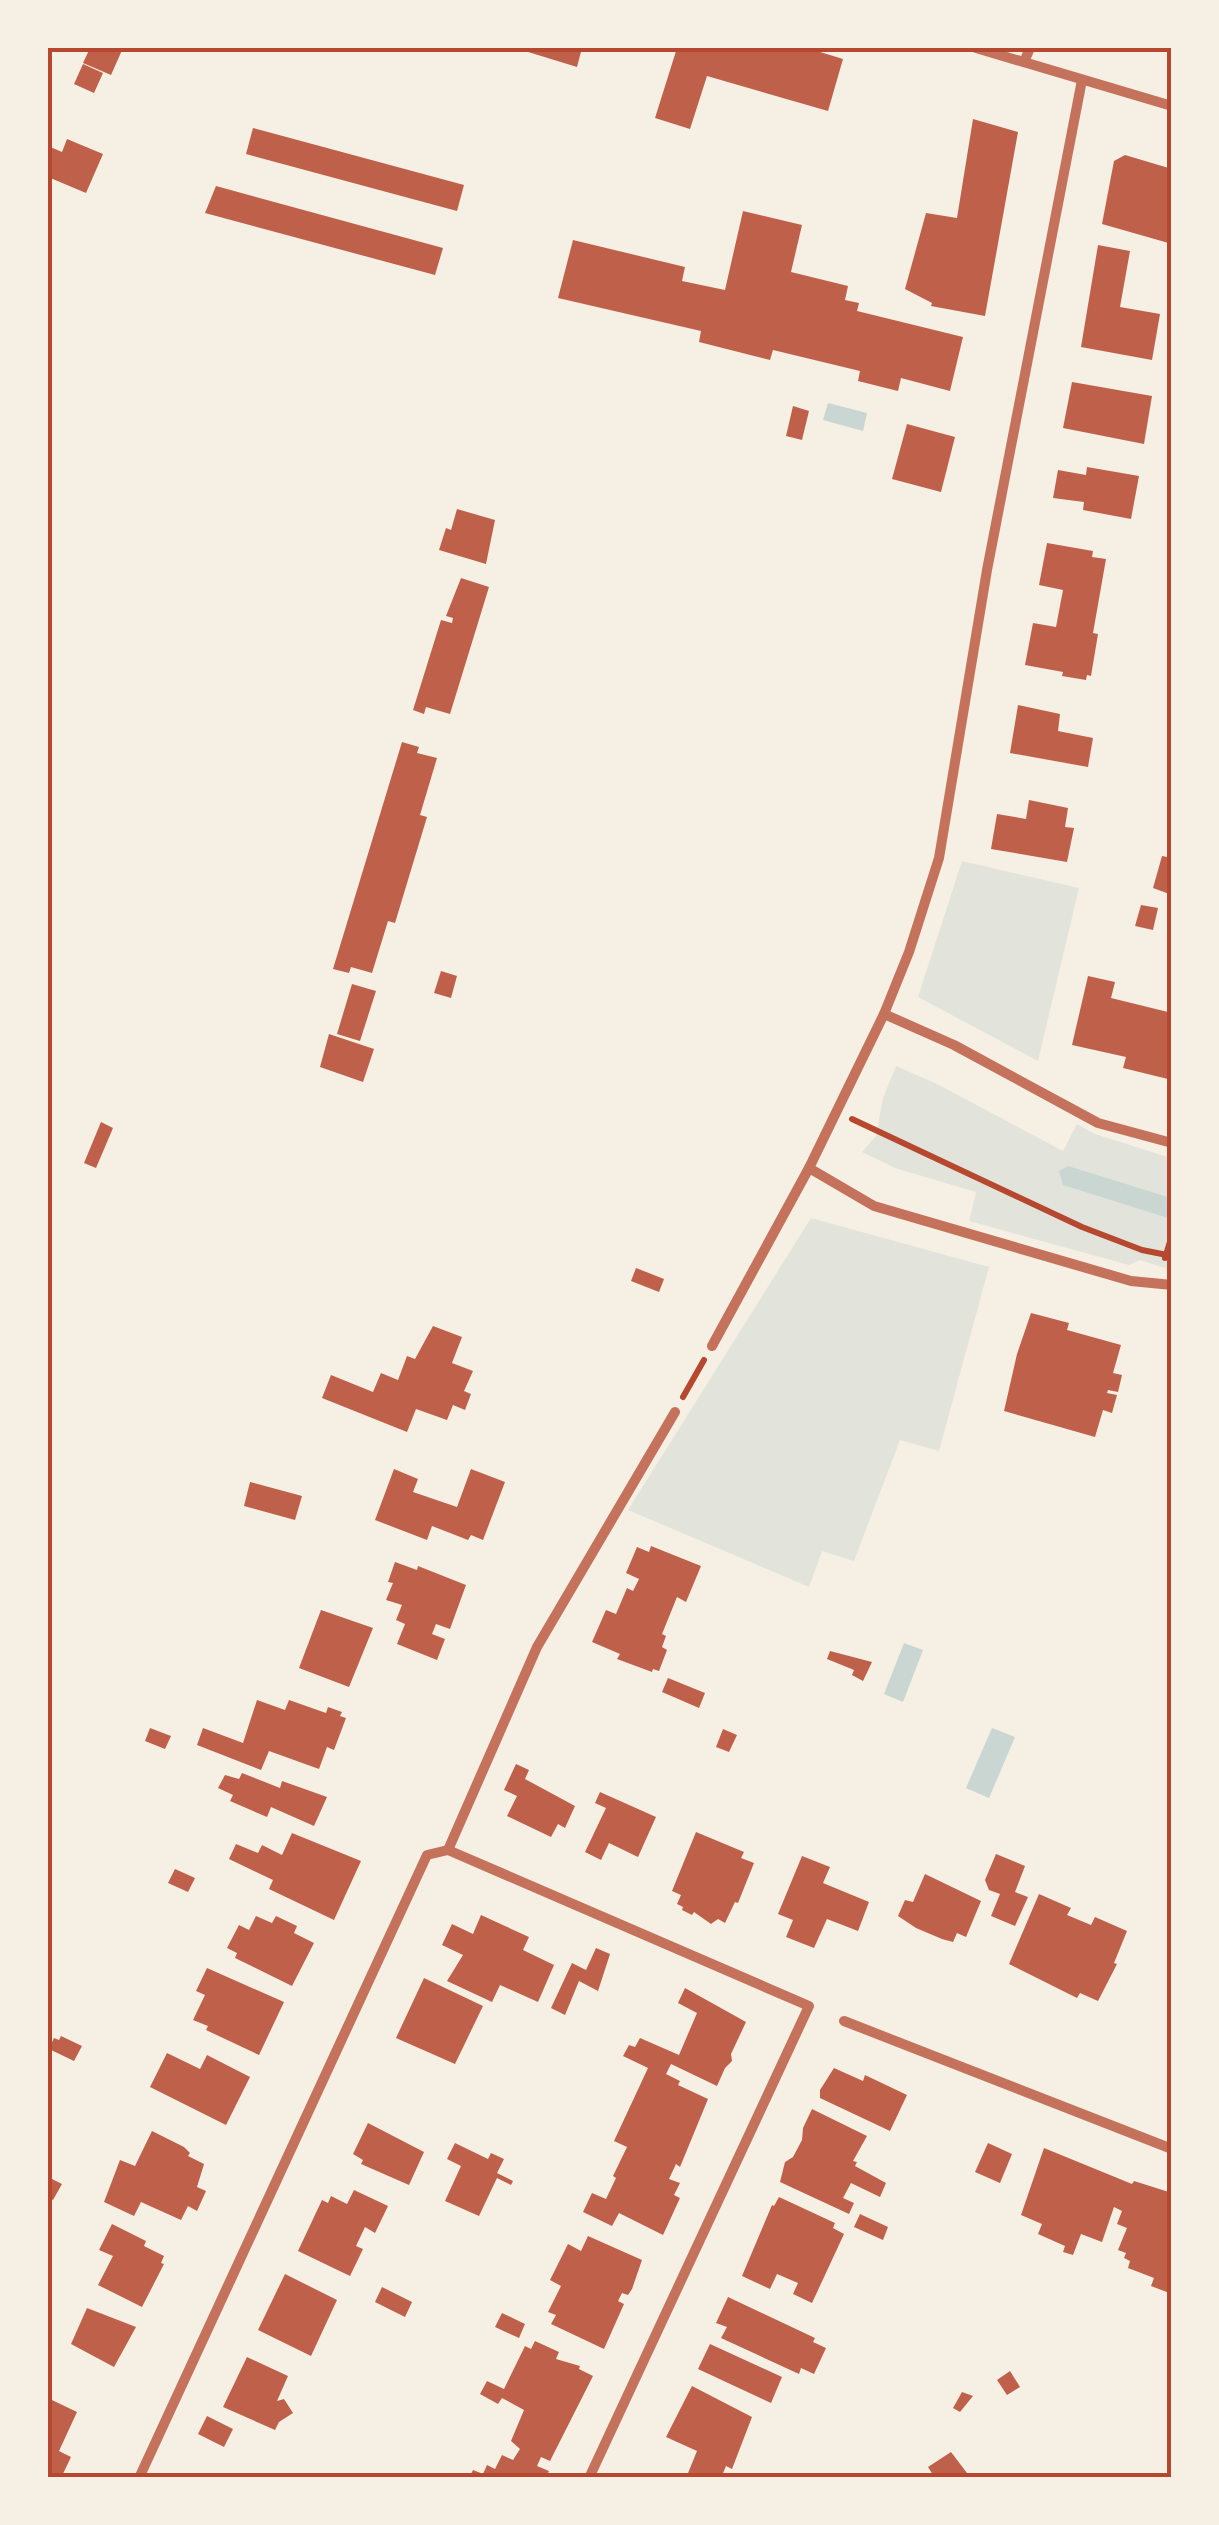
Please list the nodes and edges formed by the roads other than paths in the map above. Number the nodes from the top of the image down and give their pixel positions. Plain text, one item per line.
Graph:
1 (976, 48) edge
2 (1030, 48) edge
3 (1024, 62) junction
4 (1082, 80) junction
5 (1172, 106) edge
6 (884, 1014) junction
7 (1172, 1144) edge
8 (809, 1168) junction
9 (1172, 1285) edge
10 (712, 1346) road end
11 (674, 1412) road end
12 (448, 1850) junction
13 (844, 2021) dead end
14 (1172, 2149) edge
15 (139, 2478) edge
16 (589, 2478) edge

1 - 3 street
2 - 3 street
3 - 4 street
4 - 5 street
4 - 6 street
6 - 7 street
6 - 8 street
8 - 9 street
8 - 10 street
11 - 12 street
12 - 15 street
12 - 16 street
13 - 14 street

